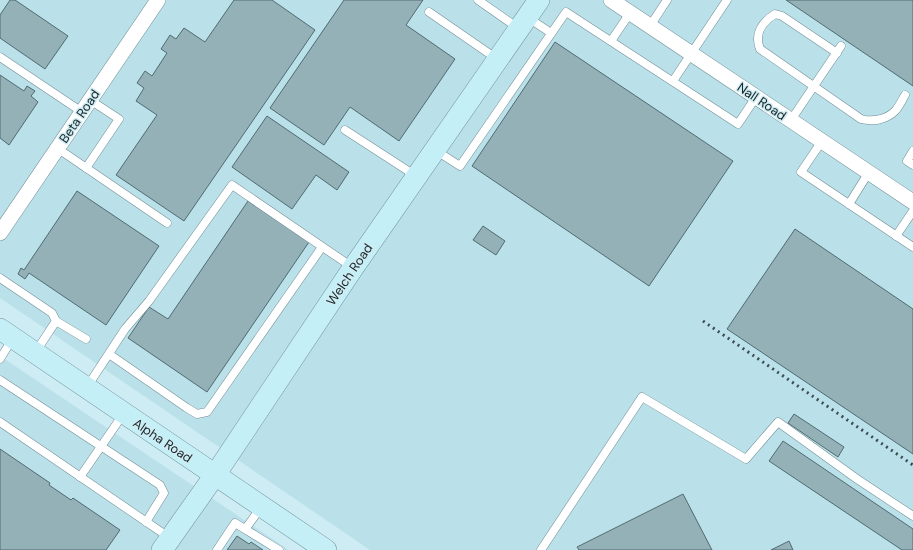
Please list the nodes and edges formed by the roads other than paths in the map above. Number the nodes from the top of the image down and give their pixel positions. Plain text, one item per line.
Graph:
1 (158, 0) edge
2 (478, 0) edge
3 (667, 0) edge
4 (727, 0) edge
5 (620, 4) edge
6 (532, 9) edge
7 (429, 12) dead end
8 (650, 26) junction
9 (551, 33) junction
10 (611, 41) junction
11 (841, 46) dead end
12 (836, 53) junction
13 (692, 54) junction
14 (0, 57) edge
15 (498, 59) junction
16 (673, 81) junction
17 (815, 87) junction
18 (906, 95) dead end
19 (756, 97) junction
20 (86, 106) junction
21 (791, 120) junction
22 (345, 130) dead end
23 (822, 141) junction
24 (57, 148) junction
25 (435, 150) junction
26 (913, 151) edge
27 (913, 165) edge
28 (86, 168) junction
29 (869, 172) junction
30 (416, 176) junction
31 (913, 202) edge
32 (849, 204) junction
33 (913, 211) edge
34 (167, 223) dead end
35 (0, 233) edge
36 (896, 236) junction
37 (322, 247) junction
38 (913, 247) edge
39 (353, 268) junction
40 (0, 278) edge
41 (56, 321) junction
42 (7, 334) edge
43 (86, 339) dead end
44 (35, 353) junction
45 (109, 354) junction
46 (0, 359) edge
47 (0, 380) edge
48 (86, 388) junction
49 (124, 413) junction
50 (0, 422) edge
51 (102, 446) junction
52 (215, 475) junction
53 (80, 477) junction
54 (262, 506) junction
55 (913, 516) edge
56 (146, 522) junction
57 (246, 528) junction
58 (166, 544) edge
59 (216, 550) edge
60 (279, 550) edge
61 (326, 550) edge
62 (541, 550) edge

1 - 20 street, Beta Road
2 - 6 lane
3 - 8 lane
4 - 13 lane
5 - 8 street, Nall Road
5 - 10 lane
6 - 9 lane
6 - 15 street, Welch Road
7 - 15 lane
8 - 13 street, Nall Road
9 - 10 lane
9 - 25 lane
10 - 16 lane
11 - 12 lane
12 - 17 lane
12 - 17 lane
13 - 16 lane
13 - 19 street, Nall Road
14 - 20 lane
15 - 25 street, Welch Road
16 - 19 lane
17 - 18 lane
17 - 21 lane
19 - 21 street, Nall Road
20 - 24 street, Beta Road
20 - 28 lane
21 - 23 street, Nall Road
22 - 30 lane
23 - 29 street, Nall Road
23 - 32 lane
24 - 28 lane
24 - 35 street, Beta Road
25 - 30 street, Welch Road
26 - 27 lane
28 - 34 lane
29 - 31 street, Nall Road
29 - 32 lane
30 - 39 street, Welch Road
32 - 36 lane
33 - 36 lane
36 - 38 lane
37 - 39 lane
37 - 45 lane
37 - 45 lane
39 - 52 street, Welch Road
40 - 41 lane
41 - 43 lane
41 - 44 lane
42 - 44 street, Alpha Road
42 - 46 lane
44 - 48 street, Alpha Road
45 - 48 lane
47 - 51 lane
48 - 49 street, Alpha Road
49 - 51 lane
49 - 52 street, Alpha Road
50 - 53 lane
51 - 53 lane
51 - 56 lane
52 - 54 street, Alpha Road
52 - 58 street, Welch Road
53 - 56 lane
54 - 57 lane
54 - 61 street, Alpha Road
55 - 62 lane
56 - 58 lane
57 - 59 lane
57 - 60 lane

